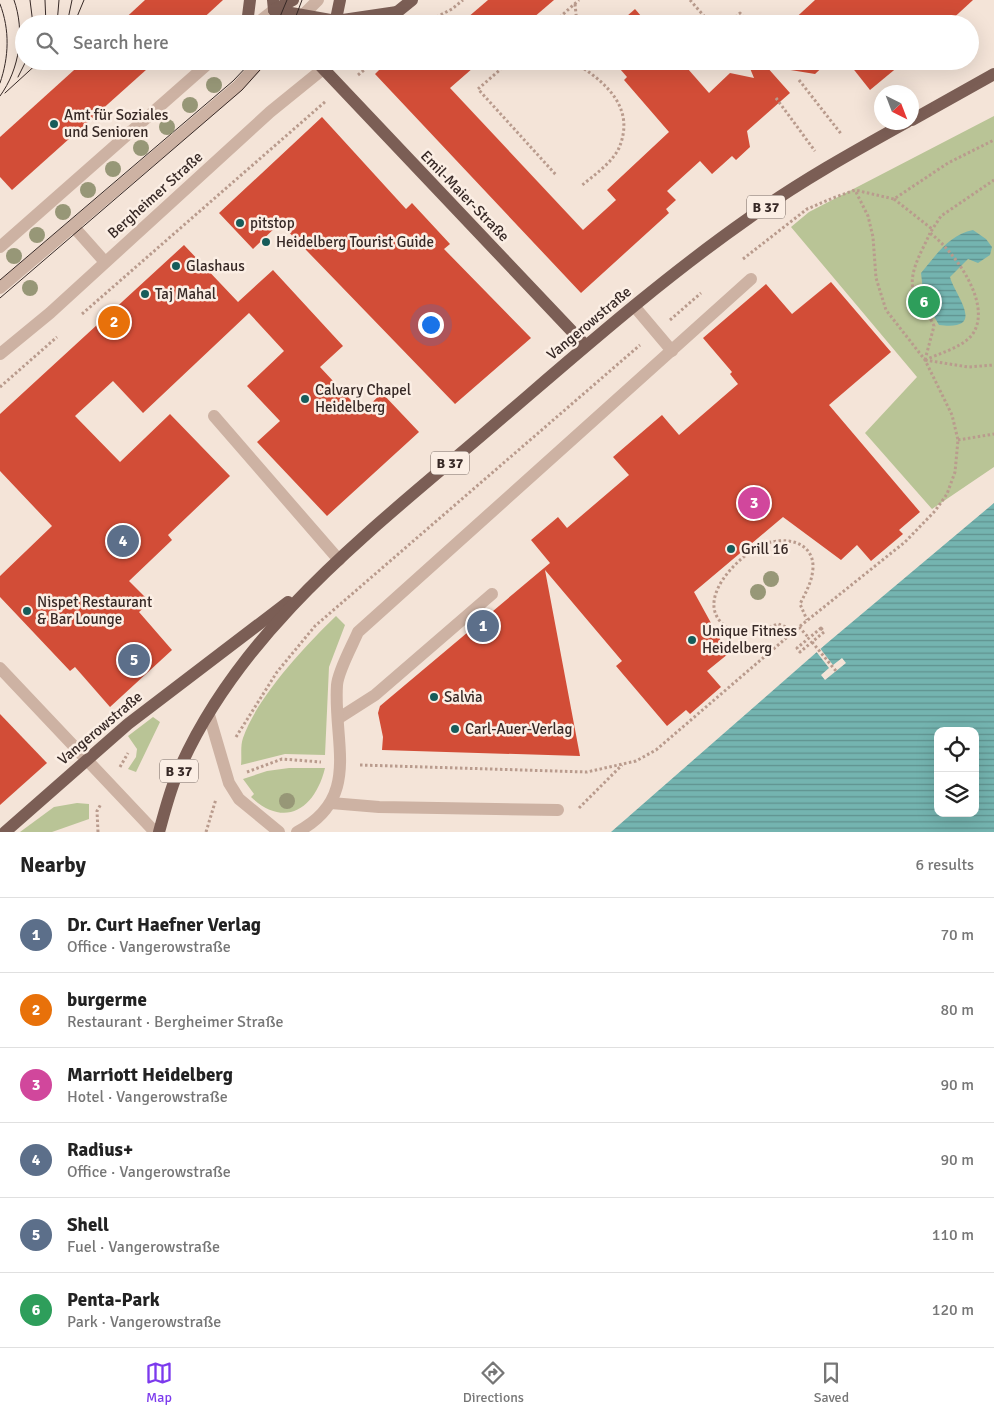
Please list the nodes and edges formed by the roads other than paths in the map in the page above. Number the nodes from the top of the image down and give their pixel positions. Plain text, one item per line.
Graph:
1 (250, 0) edge
2 (294, 0) edge
3 (318, 0) edge
4 (340, 0) edge
5 (412, 0) edge
6 (274, 5) edge
7 (397, 12) junction
8 (248, 15) edge
9 (265, 15) edge
10 (288, 15) edge
11 (293, 15) edge
12 (298, 15) edge
13 (337, 15) edge
14 (378, 15) edge
15 (388, 15) edge
16 (393, 15) edge
17 (201, 70) edge
18 (253, 70) edge
19 (316, 70) edge
20 (329, 70) edge
21 (994, 74) edge
22 (919, 116) edge
23 (893, 130) edge
24 (73, 226) junction
25 (0, 247) edge
26 (105, 262) junction
27 (751, 279) dead end
28 (0, 288) edge
29 (634, 306) junction
30 (584, 346) junction
31 (672, 351) junction
32 (0, 354) edge
33 (214, 416) dead end
34 (339, 560) junction
35 (316, 581) junction
36 (492, 594) dead end
37 (0, 668) edge
38 (209, 715) junction
39 (339, 718) junction
40 (86, 760) junction
41 (331, 803) junction
42 (558, 810) dead end
43 (5, 832) edge
44 (154, 832) edge
45 (159, 832) edge
46 (279, 832) edge
47 (297, 832) edge

1 - 8 main road
2 - 6 main road
2 - 11 street
3 - 12 street
4 - 13 main road
5 - 7 main road
6 - 9 street
6 - 10 main road
7 - 14 main road
7 - 15 street
7 - 16 main road
17 - 25 street
18 - 24 street
19 - 26 street, Bergheimer Straße
20 - 30 main road, Emil-Maier-Straße
21 - 22 main road
23 - 29 main road, Vangerowstraße / B 37
24 - 26 street
24 - 28 street
26 - 32 street, Bergheimer Straße
27 - 31 street
29 - 30 main road, Vangerowstraße / B 37
29 - 31 street
30 - 34 main road, Vangerowstraße / B 37
31 - 39 street
33 - 34 street
34 - 35 main road, Vangerowstraße / B 37
35 - 38 main road, Vangerowstraße / B 37
35 - 40 main road, Vangerowstraße
36 - 39 street
37 - 40 street
38 - 45 main road, Vangerowstraße / B 37
38 - 46 street
39 - 41 street
40 - 43 main road, Vangerowstraße
40 - 44 street
41 - 42 street
41 - 47 street

